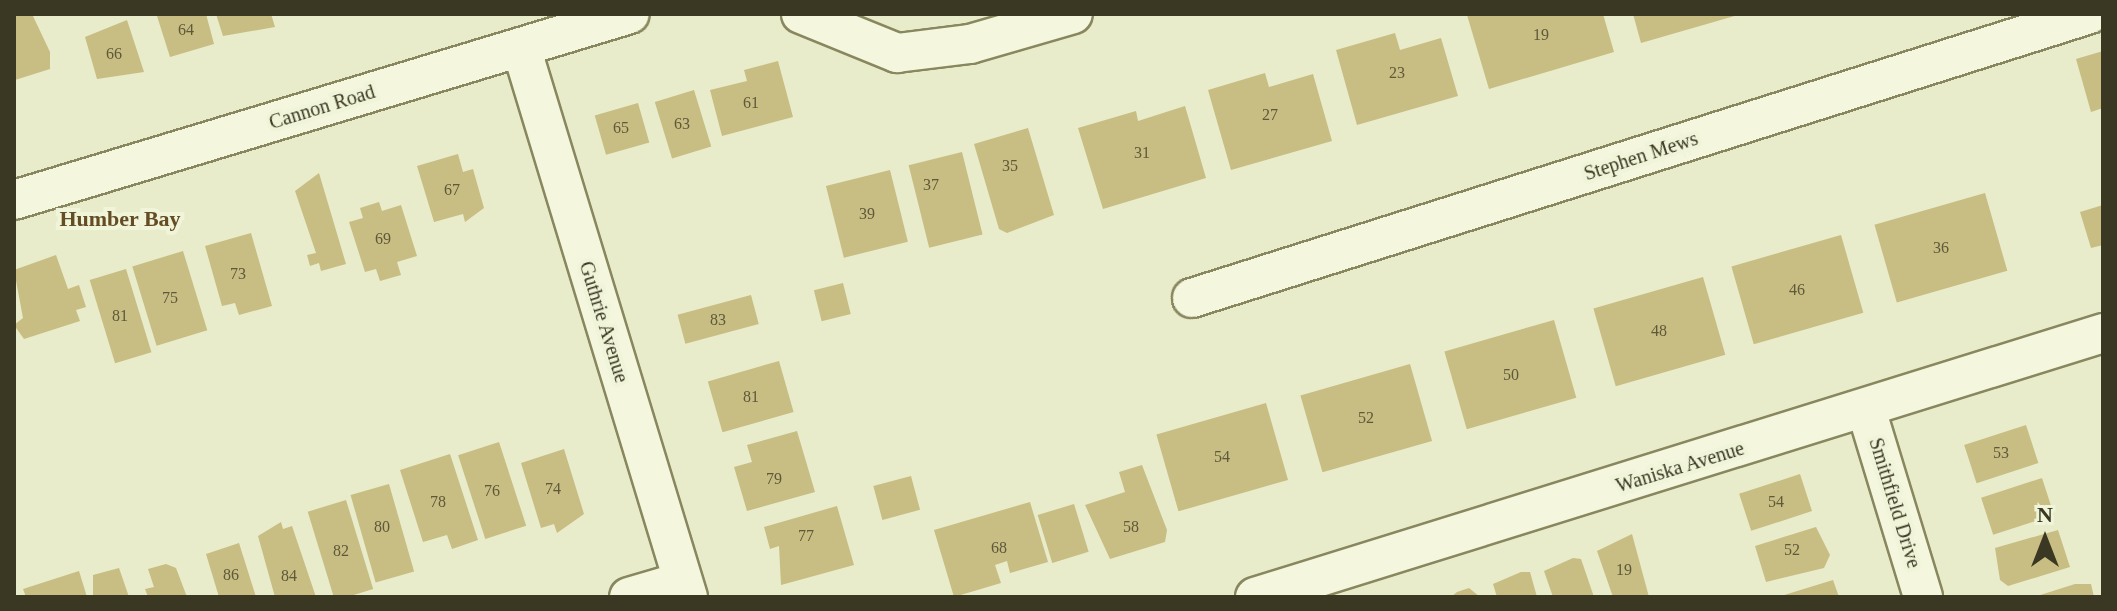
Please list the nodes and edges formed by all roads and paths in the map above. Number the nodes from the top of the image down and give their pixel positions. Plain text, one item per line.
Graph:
1 (630, 14) edge
2 (801, 14) edge
3 (1073, 14) edge
4 (2090, 14) edge
5 (521, 47) junction
6 (14, 200) edge
7 (1192, 298) dead end
8 (2103, 333) edge
9 (1866, 409) junction
10 (686, 589) edge
11 (629, 597) edge
12 (1255, 597) edge
13 (1923, 597) edge

1 - 5 street, Cannon Road
2 - 3 street
4 - 7 street, Stephen Mews
5 - 6 street, Cannon Road
5 - 10 street, Guthrie Avenue
8 - 9 street, Waniska Avenue
9 - 12 street, Waniska Avenue
9 - 13 street, Smithfield Drive
10 - 11 street

